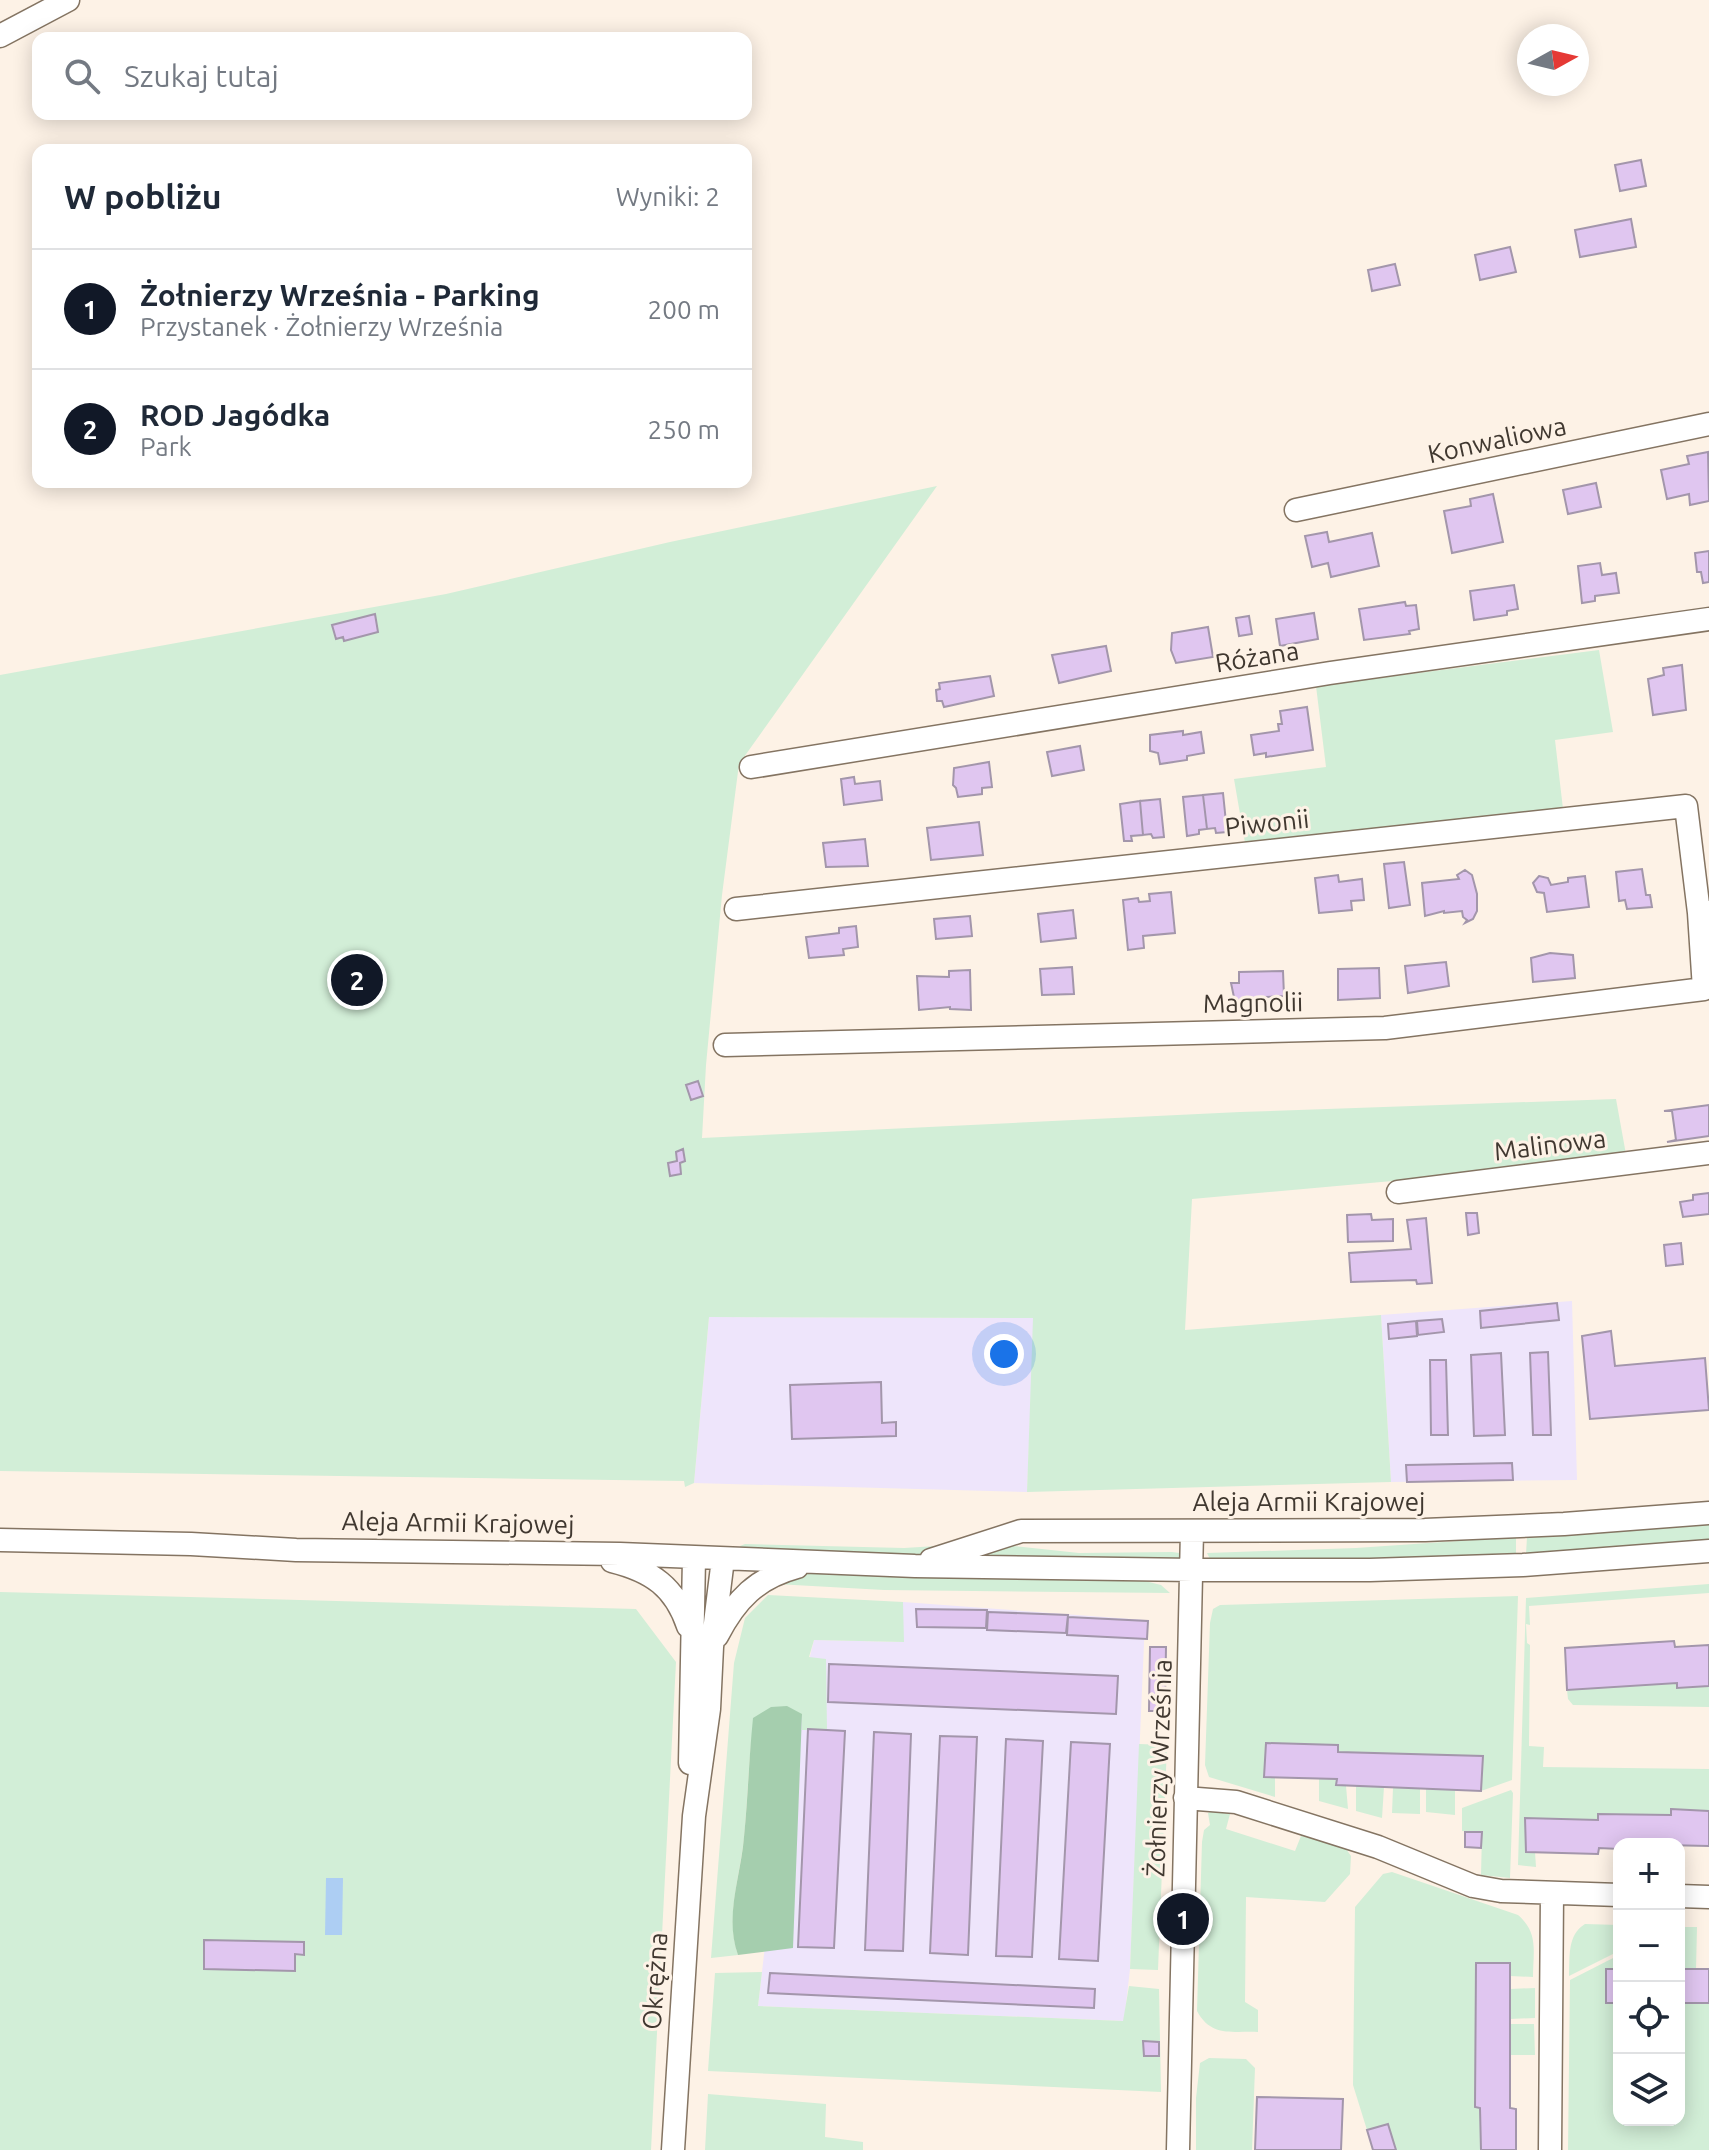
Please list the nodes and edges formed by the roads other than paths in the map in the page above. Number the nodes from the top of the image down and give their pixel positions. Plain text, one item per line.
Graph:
1 (68, 0) edge
2 (0, 36) edge
3 (1709, 424) edge
4 (1296, 510) dead end
5 (1709, 619) edge
6 (751, 767) dead end
7 (736, 909) dead end
8 (1704, 913) edge
9 (725, 1045) dead end
10 (1709, 1153) edge
11 (1398, 1192) dead end
12 (1709, 1513) edge
13 (1192, 1531) junction
14 (0, 1540) edge
15 (1709, 1551) edge
16 (580, 1553) junction
17 (708, 1558) junction
18 (817, 1562) junction
19 (915, 1566) junction
20 (1193, 1570) junction
21 (691, 1637) junction
22 (712, 1647) junction
23 (1185, 1798) junction
24 (694, 1816) junction
25 (1552, 1893) junction
26 (1613, 1895) edge
27 (1685, 1896) edge
28 (1709, 1897) edge
29 (673, 2150) edge
30 (1178, 2150) edge
31 (1550, 2150) edge

1 - 2 street
3 - 4 street, Konwaliowa
5 - 6 street, Różana
7 - 8 street, Piwonii
8 - 9 street, Magnolii
10 - 11 street, Malinowa
12 - 13 street, Aleja Armii Krajowej
13 - 19 street, Aleja Armii Krajowej
13 - 20 street, Żołnierzy Września
14 - 16 street, Aleja Armii Krajowej
15 - 20 street, Aleja Armii Krajowej
16 - 17 street, Aleja Armii Krajowej
16 - 21 street
17 - 18 street, Aleja Armii Krajowej
17 - 21 street, Okrężna
17 - 22 street, Okrężna
18 - 19 street, Aleja Armii Krajowej
18 - 22 street
19 - 20 street, Aleja Armii Krajowej
20 - 23 street, Żołnierzy Września
21 - 24 street, Okrężna
22 - 24 street, Okrężna
23 - 25 street
23 - 30 street, Żołnierzy Września
24 - 29 street, Okrężna
25 - 26 street
25 - 31 street
27 - 28 street

